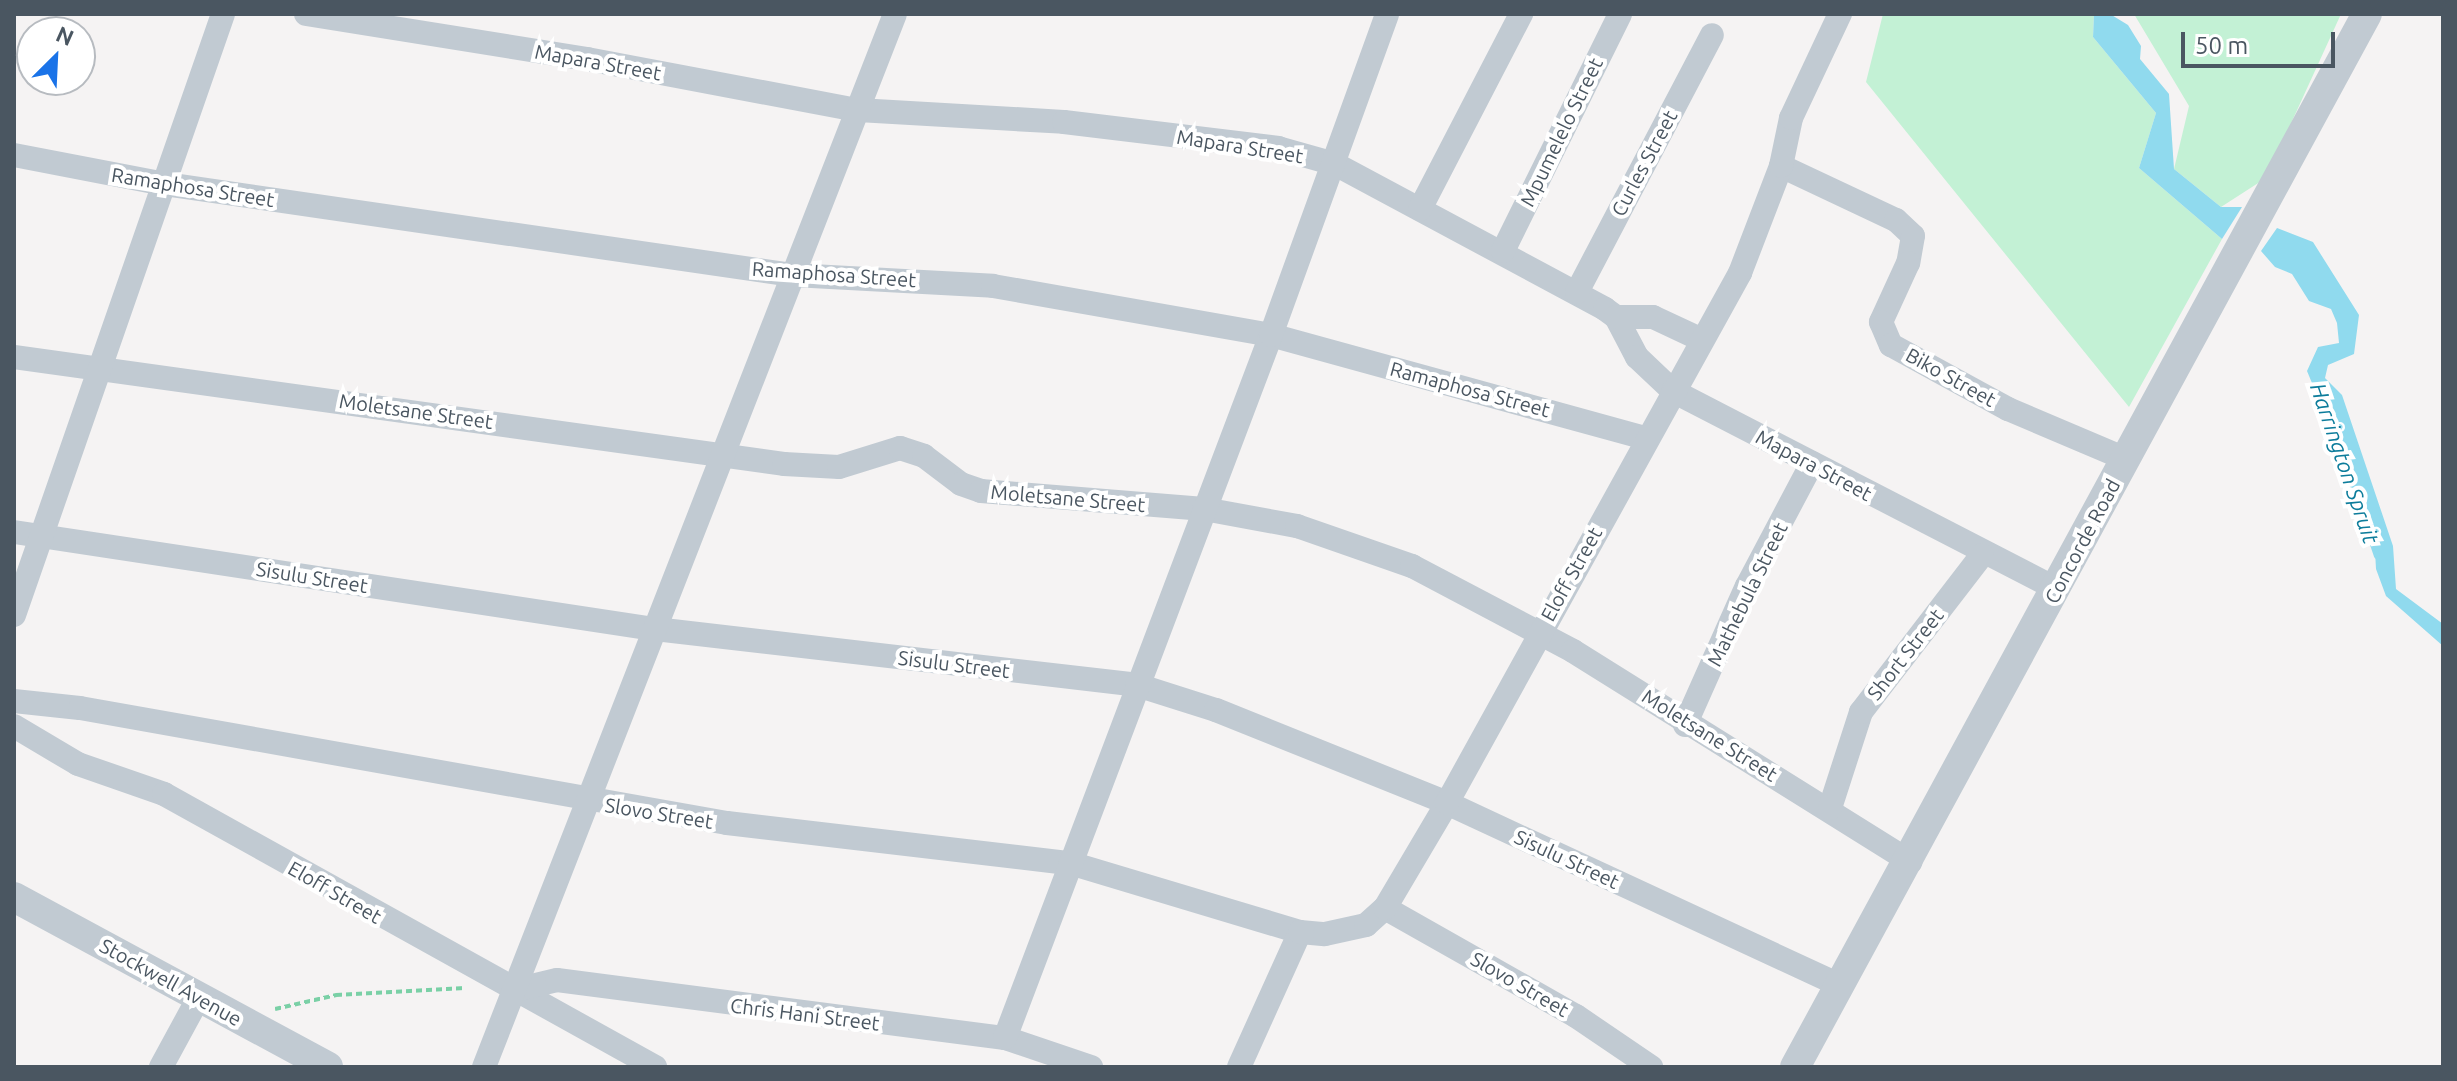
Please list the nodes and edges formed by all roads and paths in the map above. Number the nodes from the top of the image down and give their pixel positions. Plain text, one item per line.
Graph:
1 (223, 14) edge
2 (306, 14) edge
3 (895, 14) edge
4 (1387, 14) edge
5 (1521, 14) edge
6 (1620, 14) edge
7 (1840, 14) edge
8 (2367, 14) edge
9 (1712, 35) dead end
10 (858, 110) junction
11 (14, 155) edge
12 (1335, 164) junction
13 (1781, 166) junction
14 (165, 184) junction
15 (1420, 209) junction
16 (1503, 251) junction
17 (793, 275) junction
18 (1577, 292) junction
19 (1616, 317) junction
20 (1271, 335) junction
21 (1702, 340) junction
22 (14, 357) edge
23 (98, 370) junction
24 (1673, 391) junction
25 (1645, 438) junction
26 (723, 454) junction
27 (2126, 459) junction
28 (1812, 463) junction
29 (1204, 509) junction
30 (14, 532) edge
31 (42, 536) junction
32 (1982, 555) junction
33 (2057, 589) junction
34 (14, 615) edge
35 (655, 629) junction
36 (1539, 632) junction
37 (1137, 685) junction
38 (14, 701) edge
39 (1685, 725) junction
40 (14, 726) edge
41 (589, 802) junction
42 (1447, 803) junction
43 (1830, 808) junction
44 (1911, 862) junction
45 (1070, 863) junction
46 (14, 897) edge
47 (1385, 908) junction
48 (1300, 932) junction
49 (1841, 986) junction
50 (469, 988) dead end
51 (515, 990) junction
52 (199, 997) junction
53 (236, 1017) junction
54 (1005, 1038) junction
55 (161, 1067) edge
56 (328, 1067) edge
57 (484, 1067) edge
58 (655, 1067) edge
59 (1091, 1067) edge
60 (1239, 1067) edge
61 (1651, 1067) edge
62 (1795, 1067) edge

1 - 14 street
2 - 10 street, Mapara Street
3 - 10 street
4 - 12 street
5 - 15 street
6 - 16 street, Mpumelelo Street
7 - 13 street, Eloff Street
8 - 27 street, Concorde Road
9 - 18 street, Curles Street
10 - 12 street, Mapara Street
10 - 17 street
11 - 14 street, Ramaphosa Street
12 - 15 street, Mapara Street
12 - 20 street
13 - 21 street, Eloff Street
13 - 27 street, Biko Street
14 - 17 street, Ramaphosa Street
14 - 23 street
15 - 16 street, Mapara Street
16 - 18 street, Mapara Street
17 - 20 street, Ramaphosa Street
17 - 26 street
18 - 19 street, Mapara Street
19 - 21 street
19 - 24 street, Mapara Street
20 - 25 street, Ramaphosa Street
20 - 29 street
21 - 24 street, Eloff Street
22 - 23 street, Moletsane Street
23 - 26 street, Moletsane Street
23 - 31 street
24 - 25 street, Eloff Street
24 - 28 street, Mapara Street
25 - 36 street, Eloff Street
26 - 29 street, Moletsane Street
26 - 35 street
27 - 33 street, Concorde Road
28 - 32 street, Mapara Street
28 - 39 street, Mathebula Street
29 - 36 street, Moletsane Street
29 - 37 street
30 - 31 street, Sisulu Street
31 - 34 street
31 - 35 street, Sisulu Street
32 - 33 street, Mapara Street
32 - 43 street, Short Street
33 - 44 street, Concorde Road
35 - 37 street, Sisulu Street
35 - 41 street
36 - 39 street, Moletsane Street
36 - 42 street, Eloff Street
37 - 42 street, Sisulu Street
37 - 45 street
38 - 41 street, Slovo Street
39 - 43 street, Moletsane Street
40 - 51 street, Eloff Street
41 - 45 street, Slovo Street
41 - 51 street
42 - 47 street, Eloff Street
42 - 49 street, Sisulu Street
43 - 44 street, Moletsane Street
44 - 49 street, Concorde Road
45 - 48 street, Slovo Street
45 - 54 street
46 - 52 street, Stockwell Avenue
47 - 48 street, Eloff Street
47 - 61 street, Slovo Street
48 - 60 street
49 - 62 street, Concorde Road
50 - 53 path
51 - 54 street, Chris Hani Street
51 - 57 street
51 - 58 street, Eloff Street
52 - 53 street, Stockwell Avenue
52 - 55 street
53 - 56 street, Stockwell Avenue
54 - 59 street, Chris Hani Street

